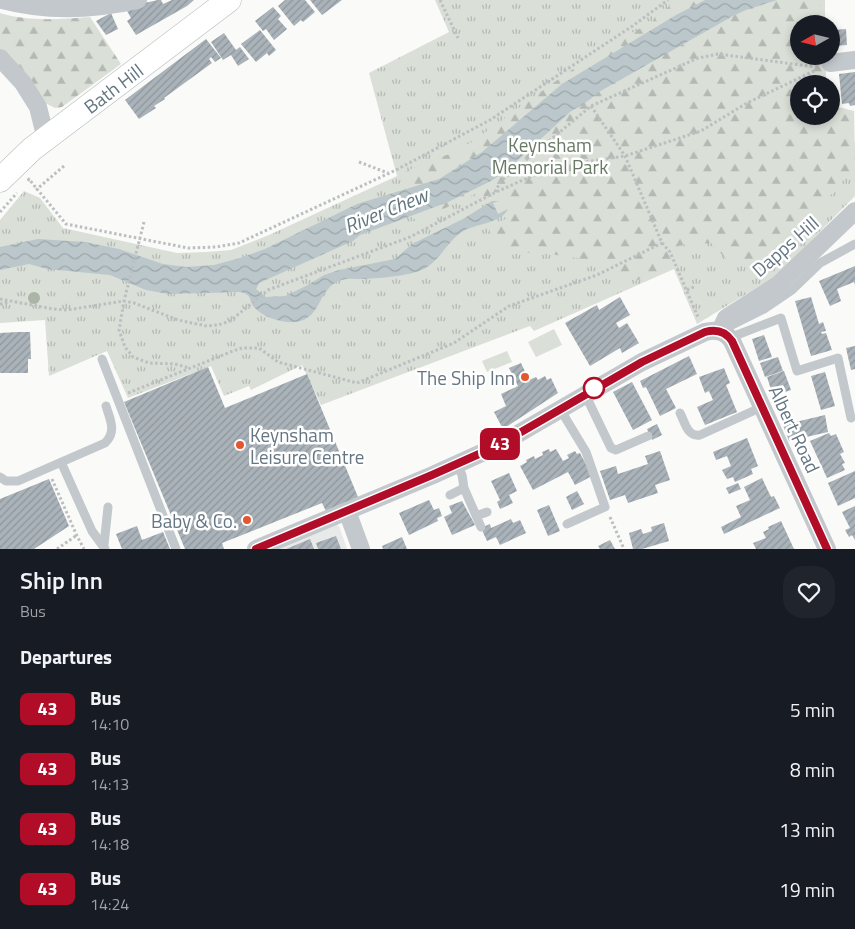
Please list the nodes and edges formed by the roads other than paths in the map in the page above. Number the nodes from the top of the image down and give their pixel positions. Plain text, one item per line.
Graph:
1 (2, 0) edge
2 (138, 0) edge
3 (229, 0) edge
4 (0, 58) edge
5 (855, 60) edge
6 (840, 62) edge
7 (49, 141) junction
8 (9, 186) edge
9 (855, 211) edge
10 (855, 244) edge
11 (725, 334) junction
12 (102, 359) dead end
13 (585, 394) junction
14 (106, 406) dead end
15 (762, 407) junction
16 (560, 409) junction
17 (680, 413) dead end
18 (851, 418) dead end
19 (648, 436) dead end
20 (62, 462) junction
21 (457, 464) junction
22 (0, 476) edge
23 (464, 488) junction
24 (450, 494) dead end
25 (108, 507) dead end
26 (347, 511) junction
27 (487, 512) dead end
28 (476, 516) junction
29 (567, 524) dead end
30 (481, 527) dead end
31 (104, 547) edge
32 (176, 549) edge
33 (256, 549) edge
34 (361, 549) edge
35 (827, 549) edge

1 - 2 street
3 - 7 main road, Bath Hill
4 - 7 street
5 - 6 street
7 - 8 main road, Bath Hill
9 - 11 street, Dapps Hill
10 - 11 lane
11 - 13 street
11 - 15 street, Albert Road
11 - 18 lane
12 - 32 lane
13 - 16 street
13 - 19 lane
14 - 20 lane
15 - 17 lane
15 - 35 street, Albert Road
16 - 21 street
16 - 29 lane
20 - 22 lane
20 - 31 lane
21 - 23 lane
21 - 26 street
23 - 24 lane
23 - 28 lane
25 - 31 lane
26 - 33 street
26 - 34 street
27 - 28 lane
28 - 30 lane

